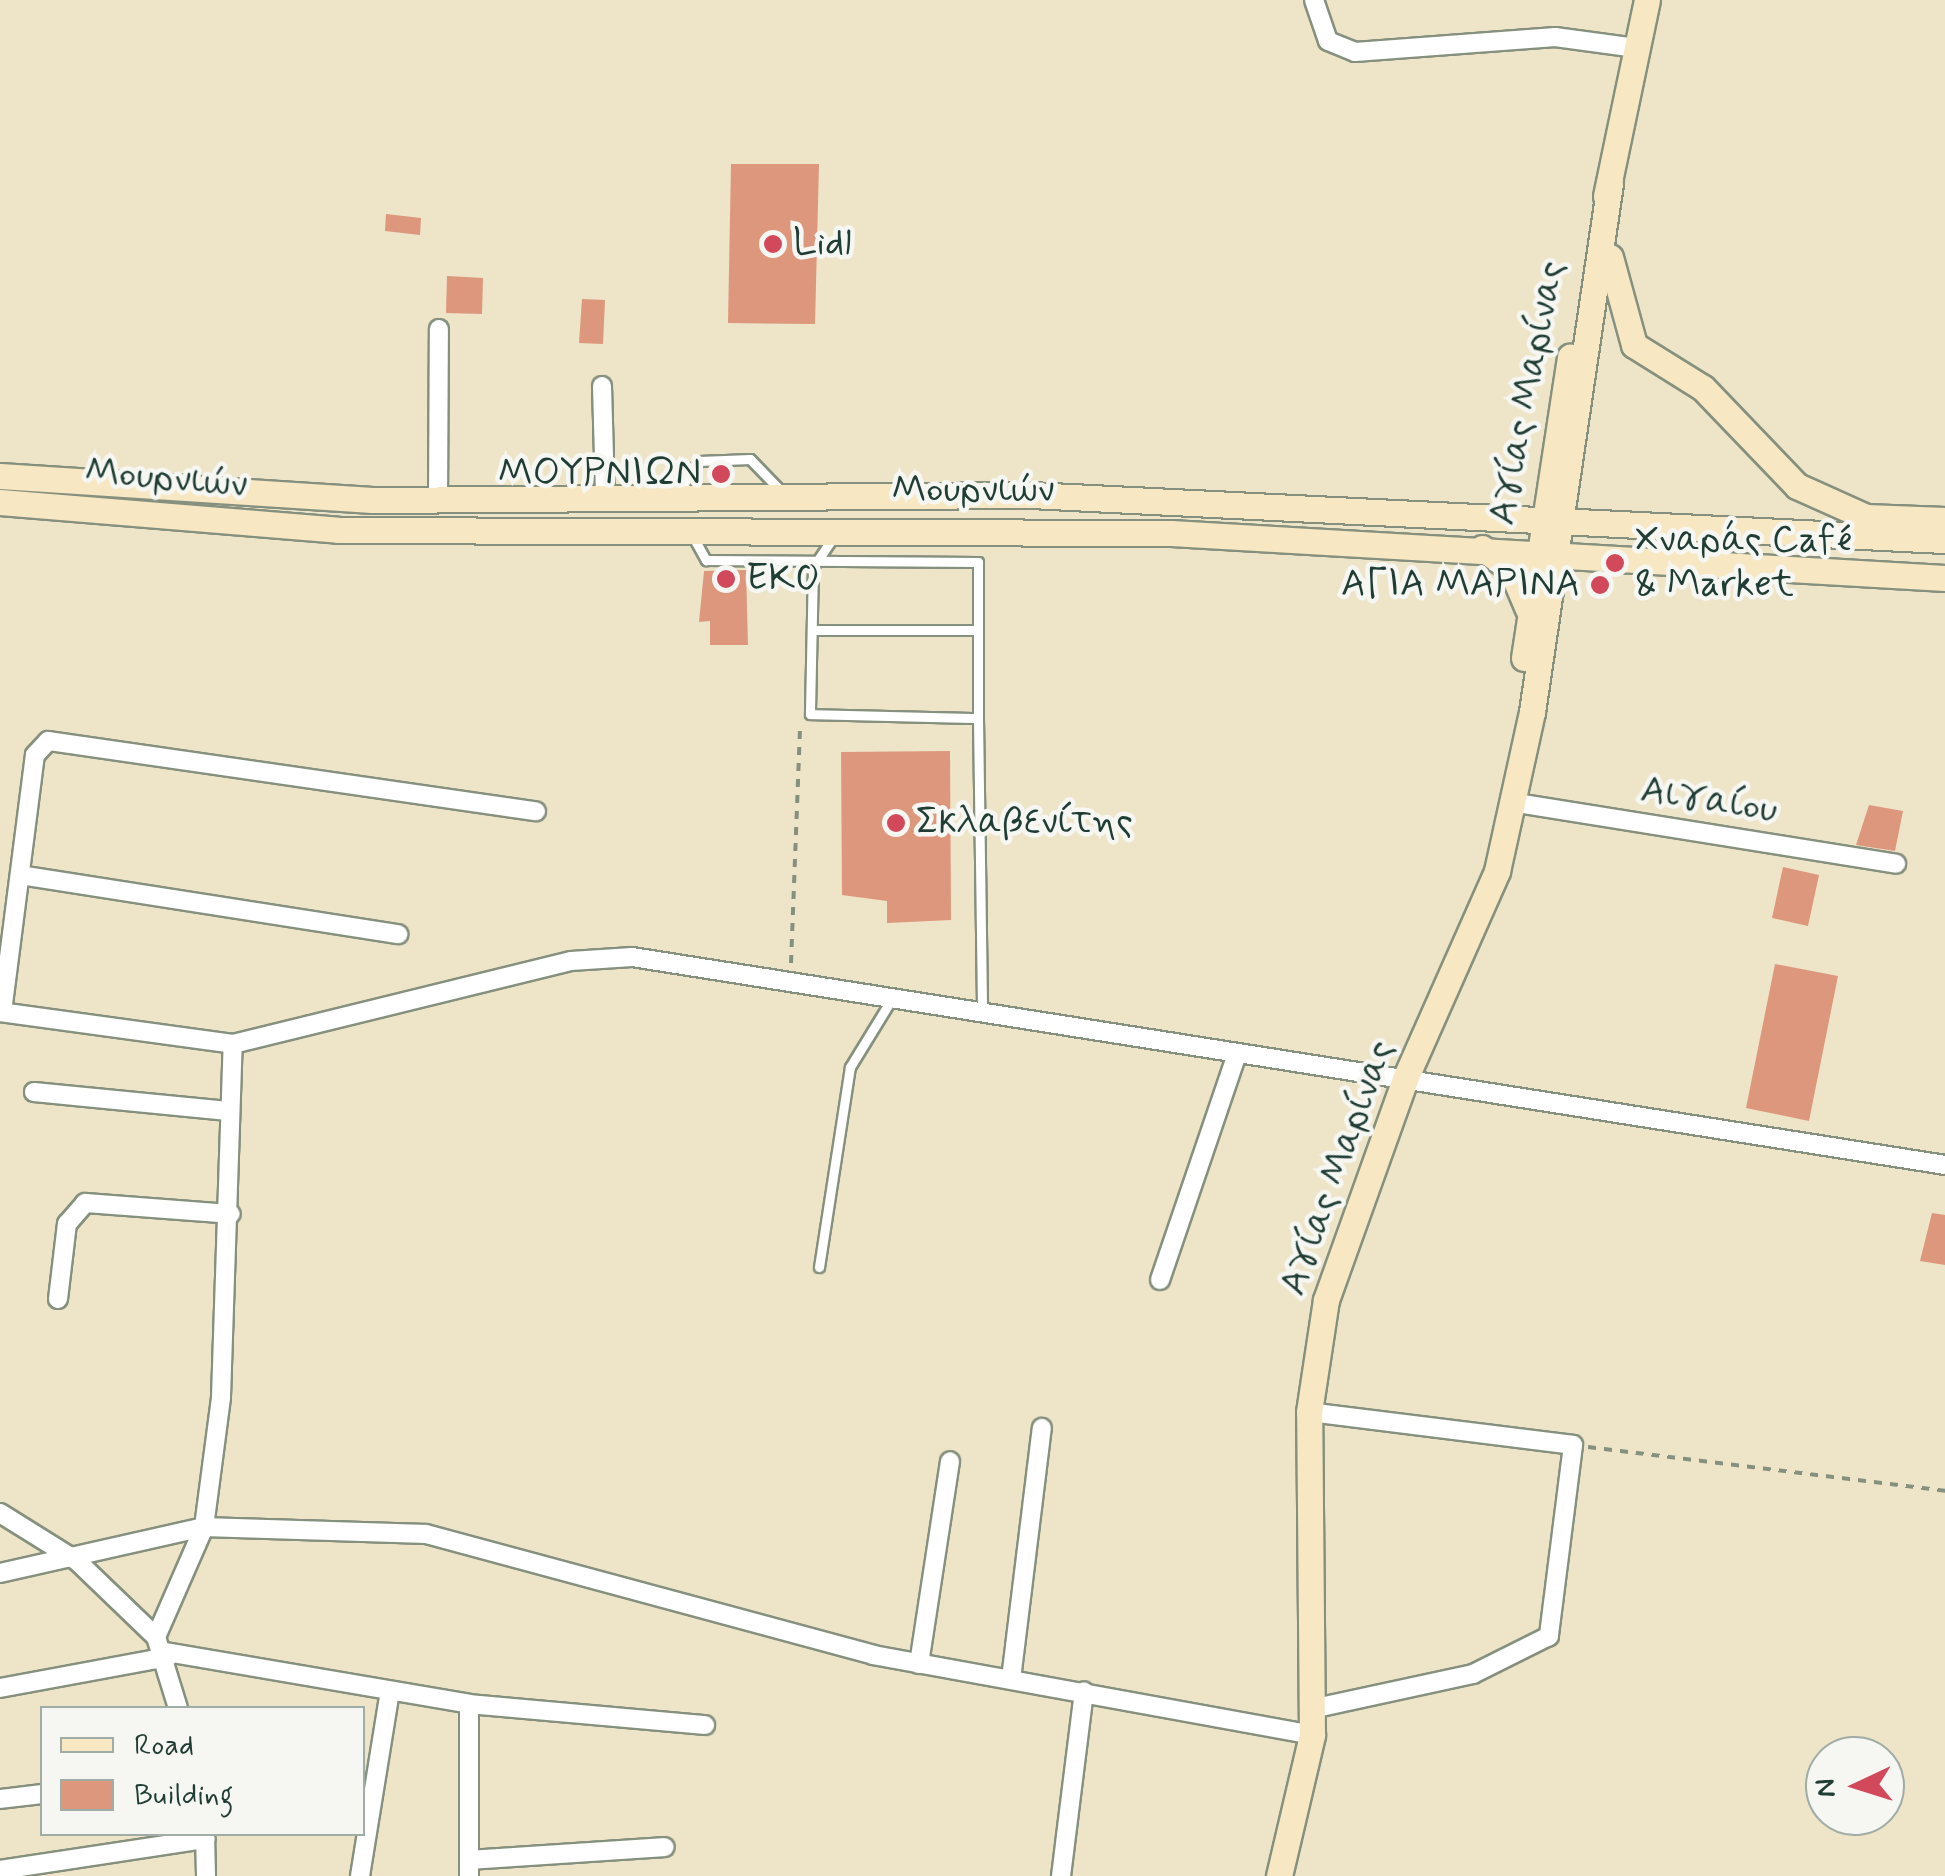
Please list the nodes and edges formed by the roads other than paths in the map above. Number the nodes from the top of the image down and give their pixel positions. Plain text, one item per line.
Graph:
1 (1314, 0) edge
2 (1647, 0) edge
3 (1636, 48) junction
4 (1610, 184) junction
5 (1606, 247) junction
6 (439, 329) dead end
7 (602, 386) dead end
8 (1557, 467) junction
9 (0, 476) edge
10 (782, 492) junction
11 (678, 493) junction
12 (606, 495) junction
13 (438, 501) junction
14 (0, 502) edge
15 (1485, 516) junction
16 (1549, 518) junction
17 (1945, 520) edge
18 (1609, 524) junction
19 (846, 528) junction
20 (690, 530) junction
21 (1945, 540) edge
22 (1482, 548) junction
23 (1546, 552) junction
24 (1614, 556) junction
25 (813, 567) junction
26 (1945, 578) edge
27 (1538, 611) junction
28 (812, 630) junction
29 (978, 630) junction
30 (978, 718) junction
31 (1511, 802) junction
32 (536, 811) dead end
33 (1896, 864) dead end
34 (20, 875) junction
35 (398, 934) dead end
36 (893, 997) junction
37 (1, 1012) edge
38 (982, 1014) junction
39 (232, 1044) junction
40 (1236, 1057) junction
41 (1405, 1079) junction
42 (34, 1092) dead end
43 (228, 1111) junction
44 (1945, 1166) edge
45 (230, 1214) junction
46 (819, 1268) dead end
47 (1160, 1280) dead end
48 (58, 1298) dead end
49 (1309, 1412) junction
50 (1042, 1428) dead end
51 (950, 1461) dead end
52 (0, 1513) edge
53 (204, 1528) junction
54 (77, 1560) junction
55 (0, 1573) edge
56 (163, 1649) junction
57 (919, 1664) junction
58 (1011, 1679) junction
59 (0, 1688) edge
60 (390, 1691) junction
61 (1084, 1691) junction
62 (469, 1704) junction
63 (177, 1706) edge
64 (1311, 1709) junction
65 (705, 1725) dead end
66 (1312, 1736) junction
67 (40, 1794) edge
68 (0, 1800) edge
69 (206, 1836) edge
70 (665, 1847) dead end
71 (469, 1868) edge
72 (0, 1870) edge
73 (206, 1876) edge
74 (360, 1876) edge
75 (1060, 1876) edge
76 (1278, 1876) edge

1 - 3 street
2 - 3 main road, Αγίας Μαρίνας
3 - 4 main road, Αγίας Μαρίνας
4 - 5 main road, Αγίας Μαρίνας
4 - 8 main road, Αγίας Μαρίνας
5 - 8 main road, Αγίας Μαρίνας
5 - 17 main road
6 - 13 street
7 - 12 street
8 - 15 main road
8 - 16 main road, Αγίας Μαρίνας
8 - 18 main road
9 - 13 main road, Μουρνιών
10 - 11 main road, Μουρνιών
10 - 11 lane
10 - 15 main road, Μουρνιών
11 - 12 main road, Μουρνιών
12 - 13 main road, Μουρνιών
14 - 20 main road, Μουρνιών
15 - 16 main road, Μουρνιών
16 - 18 main road, Μουρνιών
16 - 23 main road, Αγίας Μαρίνας
18 - 21 main road, Μουρνιών
19 - 20 main road, Μουρνιών
19 - 22 main road, Μουρνιών
19 - 25 lane
20 - 25 lane
22 - 23 main road, Μουρνιών
22 - 27 main road
23 - 24 main road, Μουρνιών
23 - 27 main road, Αγίας Μαρίνας
24 - 26 main road, Μουρνιών
24 - 27 main road
25 - 28 lane
25 - 29 lane
27 - 31 main road, Αγίας Μαρίνας
28 - 29 lane
28 - 30 lane
29 - 30 lane
30 - 38 lane
31 - 33 street, Αιγαίου
31 - 41 main road, Αγίας Μαρίνας
32 - 34 street
34 - 35 street
34 - 37 street
36 - 38 street
36 - 39 street
36 - 46 lane
37 - 39 street
38 - 40 street
39 - 43 street
40 - 41 street
40 - 47 street
41 - 44 street
41 - 49 main road, Αγίας Μαρίνας
42 - 43 street
43 - 45 street
45 - 48 street
45 - 53 street
49 - 64 main road, Αγίας Μαρίνας
49 - 64 street
50 - 58 street
51 - 57 street
52 - 54 street
53 - 54 street
53 - 56 street
53 - 57 street
54 - 55 street
54 - 56 street
56 - 59 street
56 - 60 street
56 - 63 street
57 - 58 street
58 - 61 street
60 - 62 street
60 - 74 street
61 - 66 street
61 - 75 street
62 - 65 street
62 - 71 street
64 - 66 main road, Αγίας Μαρίνας
66 - 76 main road, Αγίας Μαρίνας
67 - 68 street
69 - 72 street
69 - 73 street
70 - 71 street

